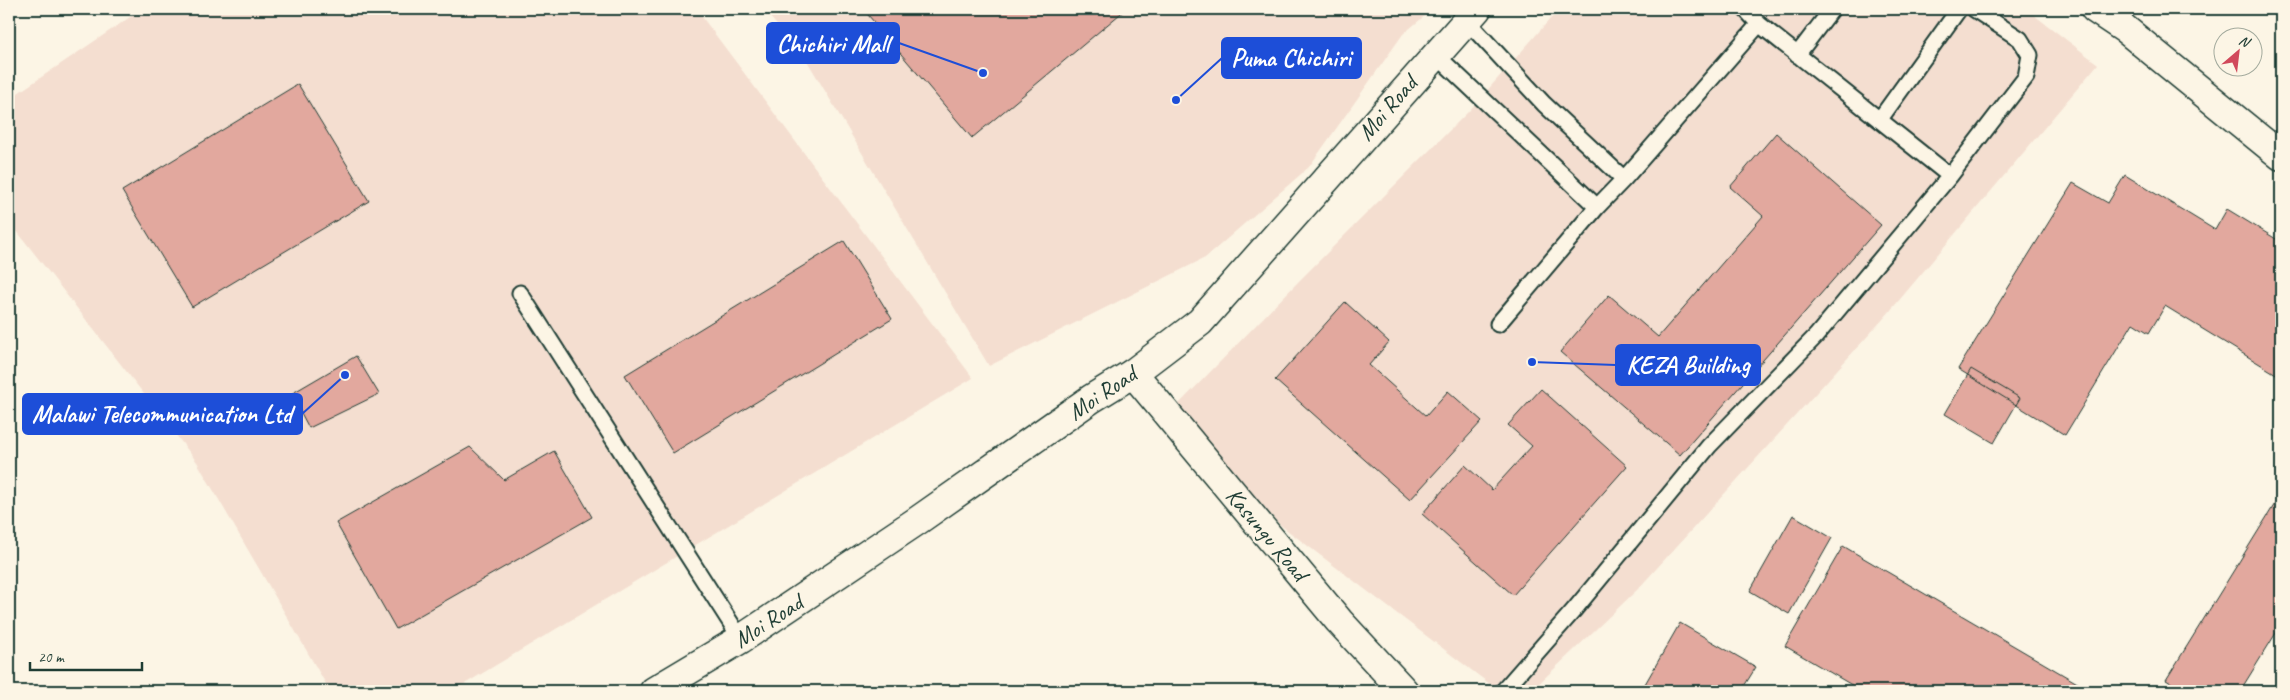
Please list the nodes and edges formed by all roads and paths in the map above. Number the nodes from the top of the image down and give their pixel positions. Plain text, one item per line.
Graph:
1 (1745, 9) edge
2 (1832, 9) edge
3 (1959, 9) edge
4 (1974, 9) edge
5 (2095, 9) edge
6 (1471, 14) edge
7 (1758, 24) junction
8 (1435, 54) junction
9 (1797, 55) junction
10 (1880, 119) junction
11 (2281, 156) edge
12 (1950, 176) junction
13 (1624, 178) junction
14 (1597, 207) junction
15 (520, 293) dead end
16 (1498, 324) dead end
17 (1133, 373) junction
18 (741, 640) junction
19 (654, 691) edge
20 (1404, 691) edge
21 (1502, 691) edge

1 - 7 lane
2 - 9 lane
3 - 10 lane
4 - 12 lane
5 - 11 main road
6 - 8 main road, Moi Road
6 - 13 lane
7 - 9 lane
7 - 13 lane
8 - 14 lane
8 - 17 main road, Moi Road
9 - 10 lane
10 - 12 lane
12 - 21 lane
13 - 14 lane
14 - 16 lane
15 - 18 lane
17 - 18 main road, Moi Road
17 - 20 main road, Kasungu Road
18 - 19 main road, Moi Road

